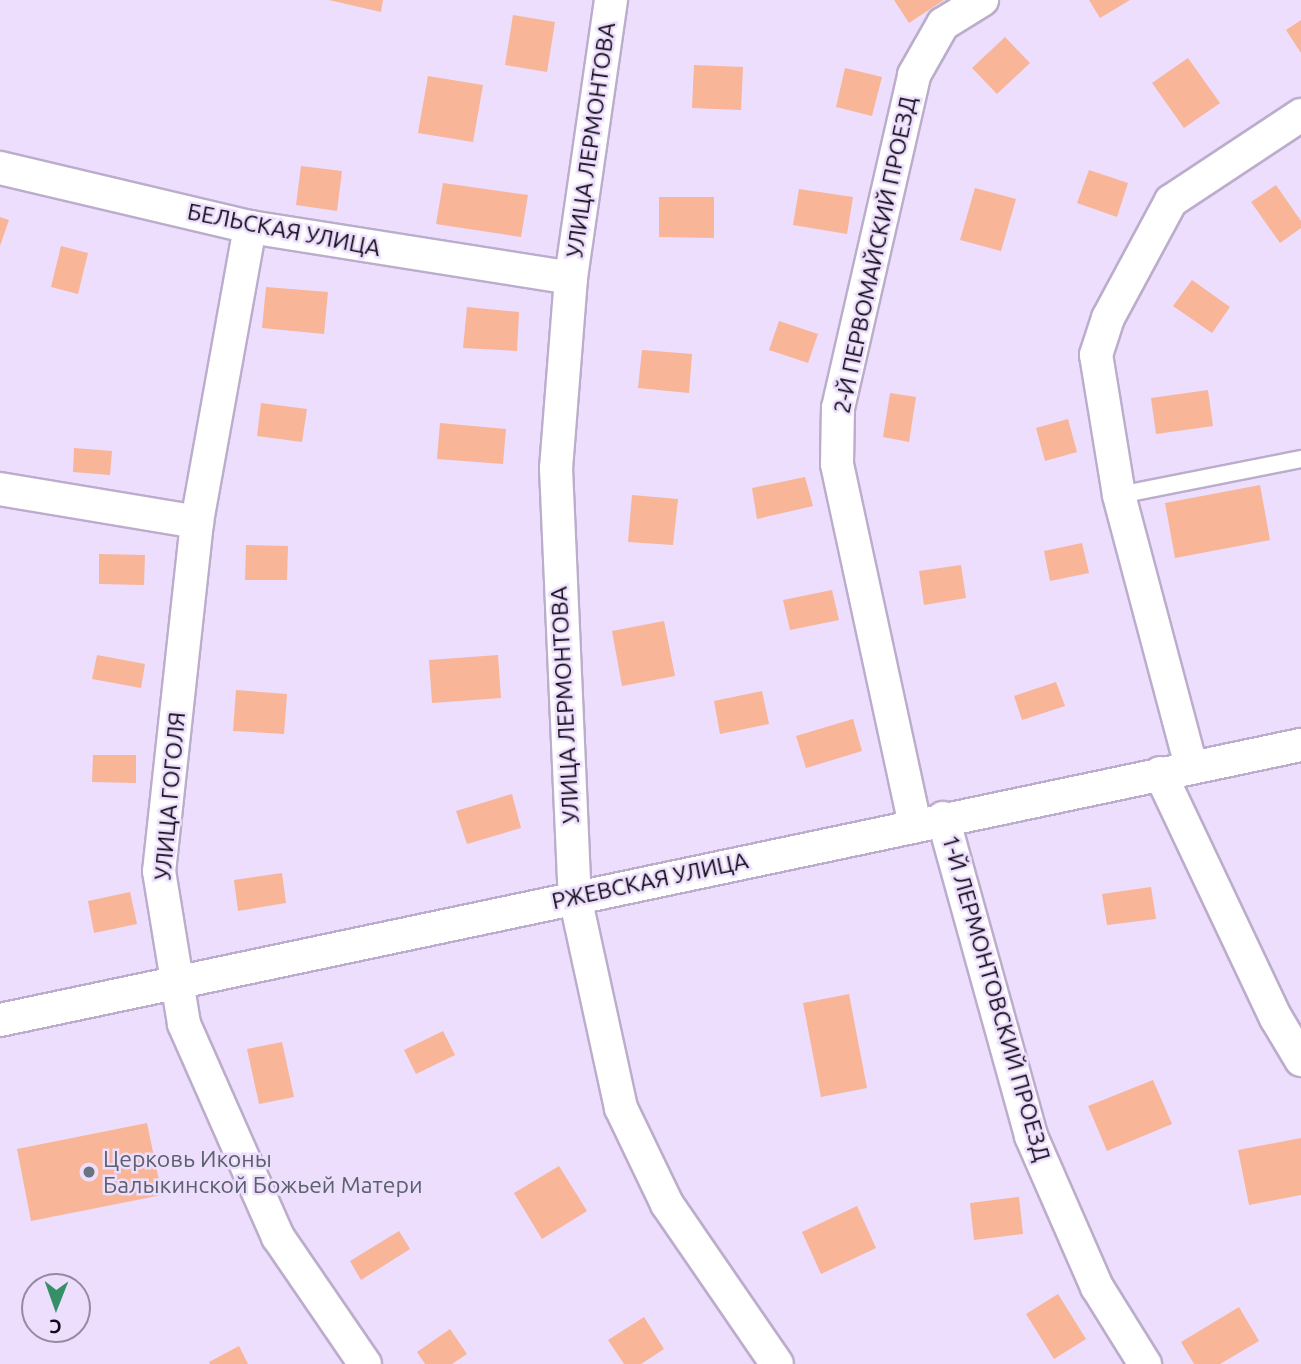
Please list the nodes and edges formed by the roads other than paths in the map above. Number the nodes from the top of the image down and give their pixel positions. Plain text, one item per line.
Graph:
1 (611, 0) edge
2 (982, 0) edge
3 (1301, 116) edge
4 (0, 168) edge
5 (250, 227) junction
6 (571, 278) junction
7 (1301, 459) edge
8 (0, 489) edge
9 (1119, 495) junction
10 (197, 522) junction
11 (1301, 745) edge
12 (1191, 766) junction
13 (1160, 773) junction
14 (929, 821) junction
15 (575, 897) junction
16 (173, 980) junction
17 (0, 1020) edge
18 (1301, 1060) edge
19 (365, 1364) edge
20 (777, 1364) edge
21 (1145, 1364) edge

1 - 6 street, УЛИЦА ЛЕРМОНТОВА
2 - 14 street, 2-Й ПЕРВОМАЙСКИЙ ПРОЕЗД
3 - 9 street
4 - 5 street, БЕЛЬСКАЯ УЛИЦА
5 - 6 street, БЕЛЬСКАЯ УЛИЦА
5 - 10 street, УЛИЦА ГОГОЛЯ
6 - 15 street, УЛИЦА ЛЕРМОНТОВА
7 - 9 lane
8 - 10 street
9 - 12 street
10 - 16 street, УЛИЦА ГОГОЛЯ
11 - 12 street, РЖЕВСКАЯ УЛИЦА
12 - 13 street, РЖЕВСКАЯ УЛИЦА
13 - 14 street, РЖЕВСКАЯ УЛИЦА
13 - 18 street
14 - 15 street, РЖЕВСКАЯ УЛИЦА
14 - 21 street, 1-Й ЛЕРМОНТОВСКИЙ ПРОЕЗД
15 - 16 street, РЖЕВСКАЯ УЛИЦА
15 - 20 street, УЛИЦА ЛЕРМОНТОВА
16 - 17 street, РЖЕВСКАЯ УЛИЦА
16 - 19 street, УЛИЦА ГОГОЛЯ

